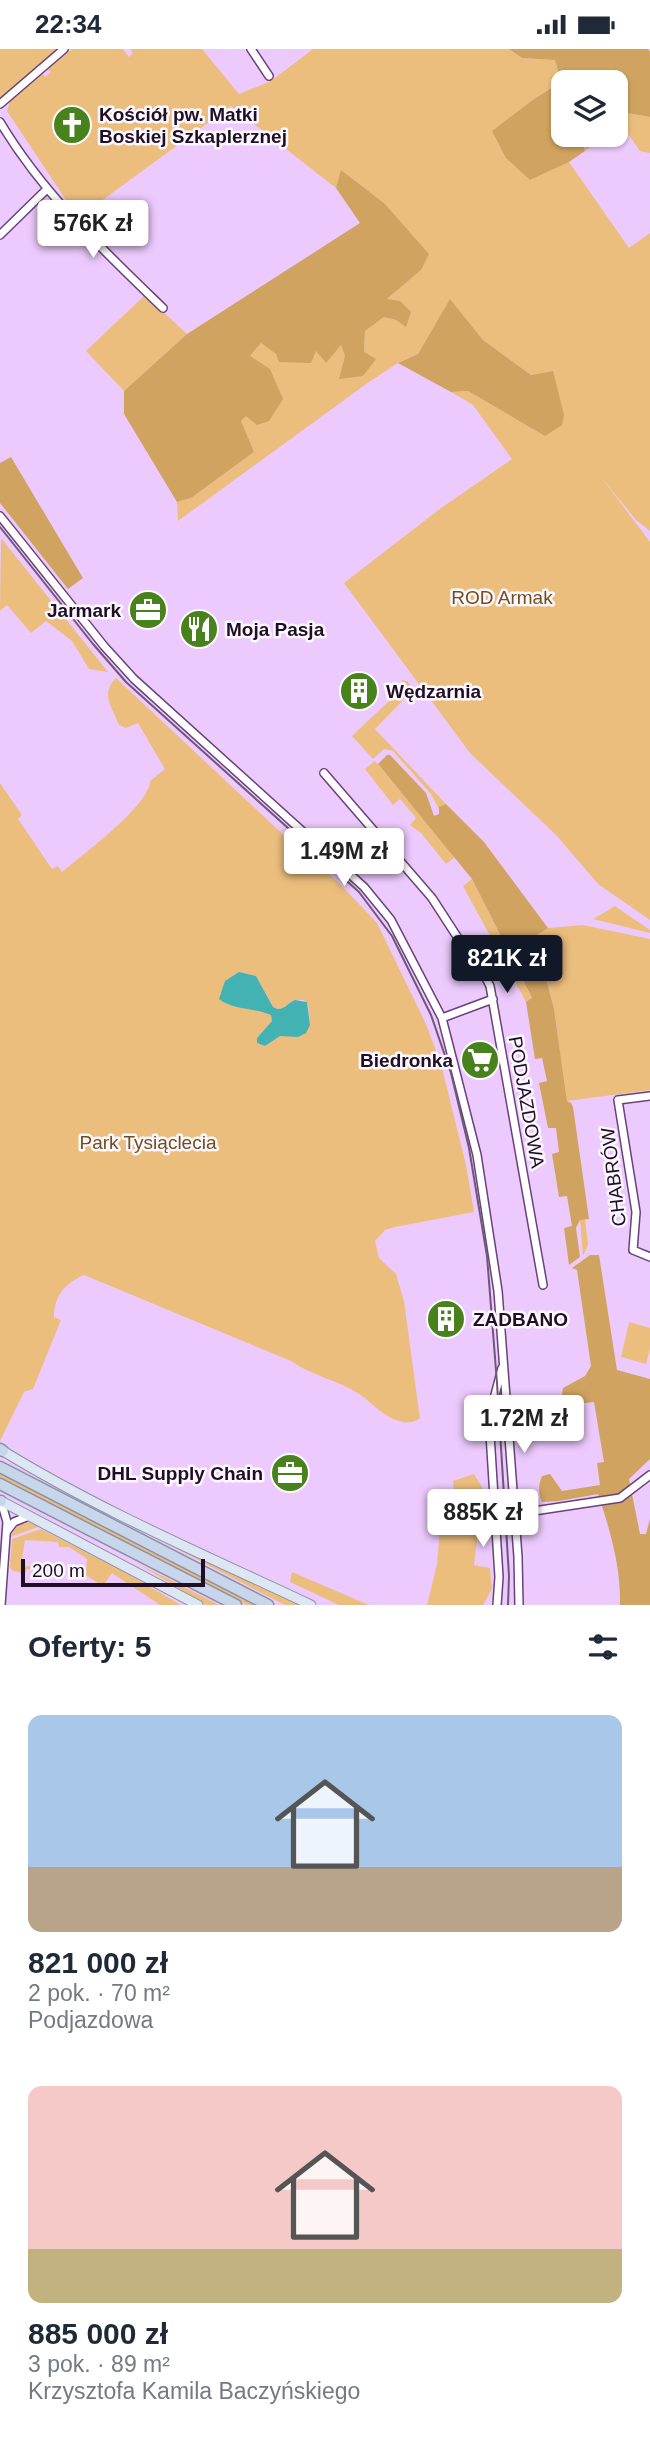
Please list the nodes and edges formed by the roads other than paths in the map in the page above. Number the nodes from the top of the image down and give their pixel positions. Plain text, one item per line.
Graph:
1 (64, 49) edge
2 (251, 49) edge
3 (269, 76) dead end
4 (0, 103) edge
5 (0, 122) edge
6 (47, 189) junction
7 (0, 235) edge
8 (163, 307) dead end
9 (0, 516) edge
10 (324, 773) dead end
11 (493, 999) junction
12 (442, 1018) junction
13 (650, 1096) edge
14 (650, 1257) edge
15 (543, 1285) dead end
16 (503, 1364) junction
17 (1, 1450) edge
18 (0, 1467) edge
19 (650, 1475) edge
20 (0, 1484) edge
21 (1, 1501) edge
22 (514, 1514) junction
23 (29, 1516) junction
24 (6, 1532) junction
25 (1, 1605) edge
26 (198, 1605) edge
27 (236, 1605) edge
28 (268, 1605) edge
29 (311, 1605) edge
30 (497, 1605) edge
31 (519, 1605) edge

1 - 4 street
2 - 3 street
5 - 6 street
6 - 7 street
6 - 8 street
9 - 12 street
10 - 11 street, PODJAZDOWA
11 - 12 street
11 - 15 street, PODJAZDOWA
12 - 16 street
13 - 14 street, CHABRÓW
16 - 22 street
16 - 30 street
17 - 29 main road
18 - 28 highway
19 - 22 street
20 - 27 highway
21 - 23 main road
21 - 24 street
22 - 31 street
23 - 24 street
23 - 26 main road
24 - 25 street

